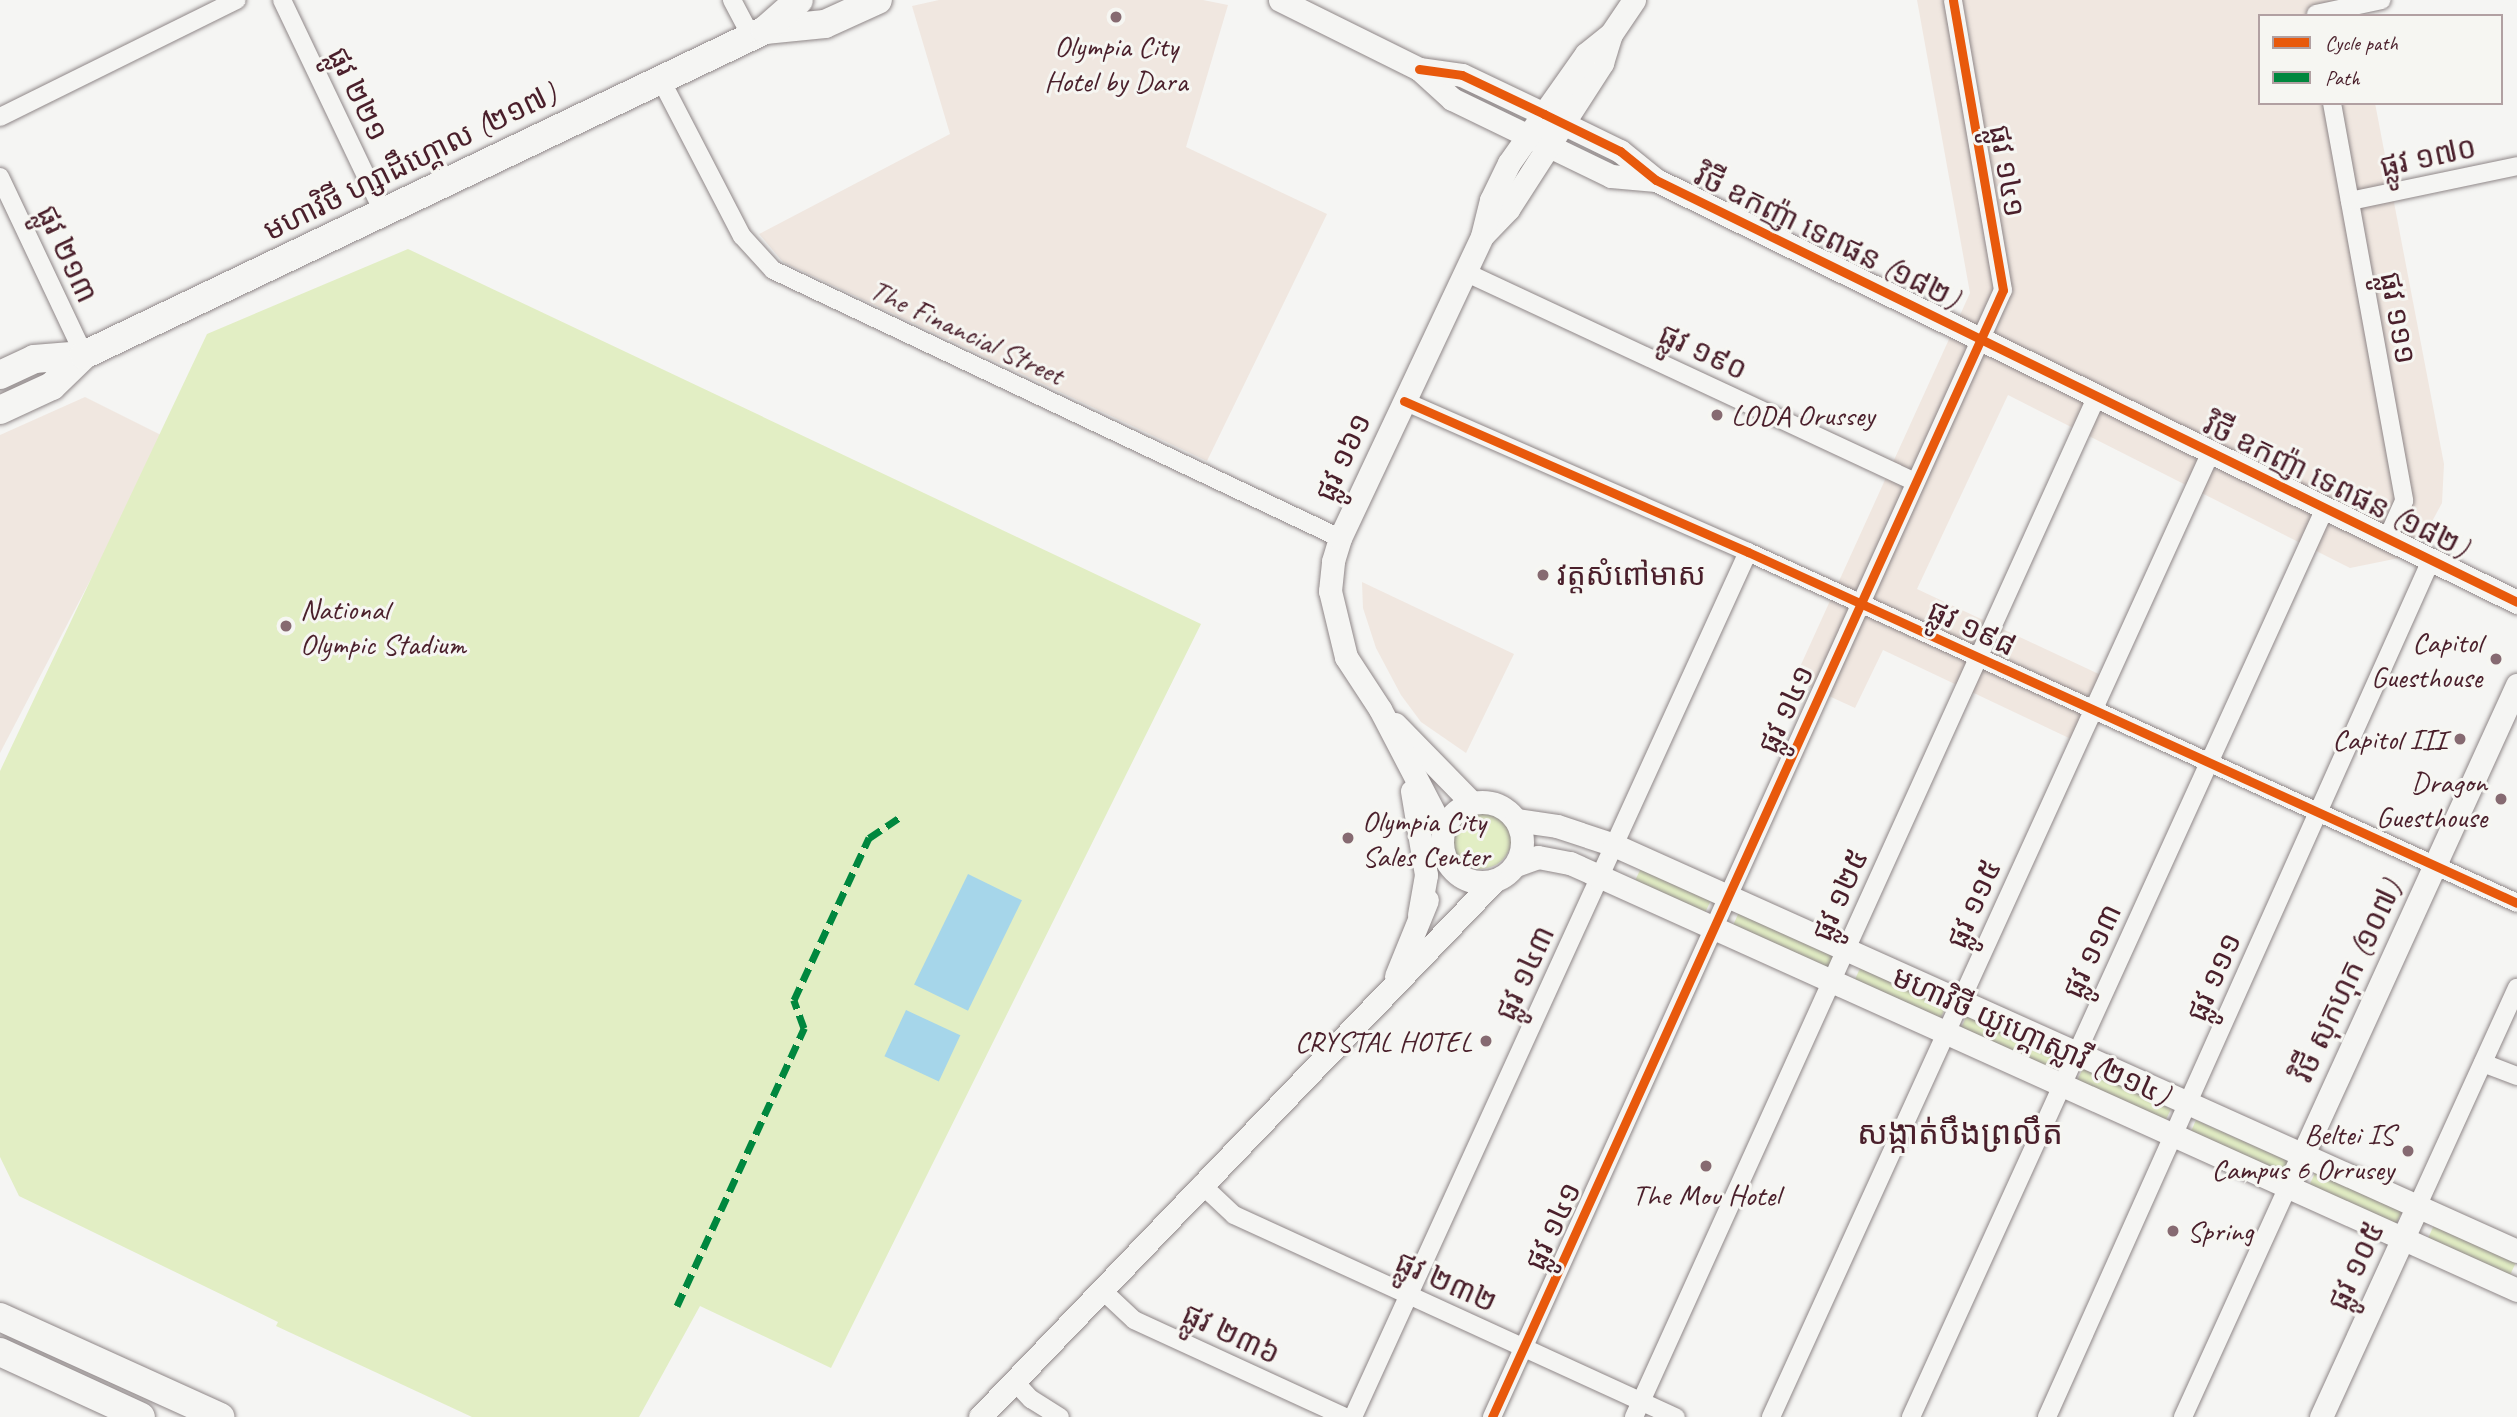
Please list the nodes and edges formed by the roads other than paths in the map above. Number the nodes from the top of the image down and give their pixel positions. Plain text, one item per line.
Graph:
1 (237, 0) edge
2 (282, 0) edge
3 (732, 0) edge
4 (799, 0) edge
5 (878, 0) edge
6 (1280, 0) edge
7 (1634, 0) edge
8 (1953, 0) edge
9 (2382, 0) edge
10 (2315, 10) edge
11 (758, 33) junction
12 (1419, 69) junction
13 (661, 79) junction
14 (2332, 105) edge
15 (0, 117) edge
16 (1553, 118) junction
17 (1538, 140) junction
18 (2517, 166) edge
19 (0, 177) edge
20 (1656, 180) junction
21 (2350, 201) junction
22 (383, 212) junction
23 (1465, 272) junction
24 (1981, 340) junction
25 (84, 355) junction
26 (0, 375) edge
27 (2097, 396) junction
28 (1404, 401) junction
29 (0, 410) edge
30 (2211, 452) junction
31 (1916, 482) junction
32 (2325, 508) junction
33 (1340, 538) junction
34 (2387, 539) junction
35 (1748, 552) junction
36 (2431, 560) junction
37 (2517, 602) edge
38 (1861, 604) junction
39 (1978, 658) junction
40 (2517, 685) edge
41 (1380, 709) junction
42 (2093, 710) junction
43 (1399, 747) junction
44 (2209, 763) junction
45 (1471, 802) junction
46 (2318, 812) junction
47 (1516, 820) junction
48 (1443, 830) junction
49 (1614, 845) junction
50 (1447, 862) junction
51 (1516, 865) junction
52 (2434, 865) junction
53 (1600, 876) junction
54 (1494, 881) junction
55 (1730, 897) junction
56 (2517, 903) edge
57 (1419, 914) junction
58 (1716, 928) junction
59 (1846, 950) junction
60 (1395, 979) junction
61 (1832, 981) junction
62 (2517, 988) edge
63 (1960, 1001) junction
64 (1946, 1032) junction
65 (2076, 1053) junction
66 (2483, 1063) junction
67 (2517, 1076) edge
68 (2062, 1085) junction
69 (2188, 1104) junction
70 (2174, 1135) junction
71 (2302, 1155) junction
72 (1201, 1184) junction
73 (2288, 1187) junction
74 (2417, 1207) junction
75 (2403, 1238) junction
76 (2517, 1251) edge
77 (1101, 1289) junction
78 (2517, 1290) edge
79 (1409, 1296) junction
80 (0, 1317) edge
81 (1524, 1348) junction
82 (0, 1353) edge
83 (1014, 1381) junction
84 (1638, 1409) edge
85 (141, 1417) edge
86 (220, 1417) edge
87 (980, 1417) edge
88 (1060, 1417) edge
89 (1345, 1417) edge
90 (1353, 1417) edge
91 (1492, 1417) edge
92 (1676, 1417) edge
93 (1771, 1417) edge
94 (1911, 1417) edge
95 (2047, 1417) edge
96 (2183, 1417) edge
97 (2321, 1417) edge

1 - 15 street
2 - 22 street, ផ្លូវ ២២១
3 - 11 street
4 - 11 main road, មហាវិថី ហ្សាដឹហ្គោល (២១៧)
5 - 11 main road, មហាវិថី ហ្សាដឹហ្គោល (២១៧)
6 - 12 street, វិថី ឧកញ៉ា ទេពផន (១៨២)
7 - 16 street, ផ្លូវ ១៦១
8 - 24 street, ផ្លូវ ១៤១
9 - 10 street
11 - 13 main road, មហាវិថី ហ្សាដឹហ្គោល (២១៧)
12 - 16 street, វិថី ឧកញ៉ា ទេពផន (១៨២)
12 - 17 street, វិថី ឧកញ៉ា ទេពផន (១៨២)
13 - 22 main road, មហាវិថី ហ្សាដឹហ្គោល (២១៧)
13 - 33 street, The Financial Street
14 - 21 street, ផ្លូវ ១១១
16 - 17 street, ផ្លូវ ១៦១
16 - 20 street, វិថី ឧកញ៉ា ទេពផន (១៨២)
17 - 20 street, វិថី ឧកញ៉ា ទេពផន (១៨២)
17 - 23 street, ផ្លូវ ១៦១
18 - 21 street, ផ្លូវ ១៧០
19 - 25 street, ផ្លូវ ២១៣
20 - 24 street, វិថី ឧកញ៉ា ទេពផន (១៨២)
21 - 34 street, ផ្លូវ ១១១
22 - 25 main road, មហាវិថី ហ្សាដឹហ្គោល (២១៧)
23 - 28 street, ផ្លូវ ១៦១
23 - 31 street, ផ្លូវ ១៩០
24 - 27 street, វិថី ឧកញ៉ា ទេពផន (១៨២)
24 - 31 street, ផ្លូវ ១៤១
25 - 26 main road, មហាវិថី ហ្សាដឹហ្គោល (២១៧)
25 - 29 main road, មហាវិថី ហ្សាដឹហ្គោល (២១៧)
27 - 30 street, វិថី ឧកញ៉ា ទេពផន (១៨២)
27 - 39 street, ផ្លូវ ១២៥
28 - 33 street, ផ្លូវ ១៦១
28 - 35 street, ផ្លូវ ១៩៨
30 - 32 street, វិថី ឧកញ៉ា ទេពផន (១៨២)
30 - 42 street, ផ្លូវ ១១៥
31 - 38 street, ផ្លូវ ១៤១
32 - 34 street, វិថី ឧកញ៉ា ទេពផន (១៨២)
32 - 44 street, ផ្លូវ ១១៣
33 - 41 street, ផ្លូវ ១៦១
34 - 36 street, វិថី ឧកញ៉ា ទេពផន (១៨២)
35 - 38 street, ផ្លូវ ១៩៨
35 - 49 street, ផ្លូវ ១៤៣
36 - 37 street, វិថី ឧកញ៉ា ទេពផន (១៨២)
36 - 46 street, ផ្លូវ ១១១
38 - 39 street, ផ្លូវ ១៩៨
38 - 55 street, ផ្លូវ ១៤១
39 - 42 street, ផ្លូវ ១៩៨
39 - 59 street, ផ្លូវ ១២៥
40 - 52 street, វិថី សុកហុក (១០៧)
41 - 43 street, ផ្លូវ ១៦១
41 - 45 street, ផ្លូវ ១៦១
42 - 44 street, ផ្លូវ ១៩៨
42 - 63 street, ផ្លូវ ១១៥
43 - 48 street, ផ្លូវ ១៦១
43 - 57 street
44 - 46 street, ផ្លូវ ១៩៨
44 - 65 street, ផ្លូវ ១១៣
45 - 47 street
45 - 48 street
46 - 52 street, ផ្លូវ ១៩៨
46 - 69 street, ផ្លូវ ១១១
47 - 49 street
47 - 51 street
48 - 50 street
49 - 53 street, ផ្លូវ ១៤៣
49 - 55 street
50 - 54 street
50 - 57 street
51 - 53 street, មហាវិថី យូហ្គោស្លាវី (២១៤)
51 - 54 street
52 - 56 street, ផ្លូវ ១៩៨
52 - 71 street, វិថី សុកហុក (១០៧)
53 - 58 street, មហាវិថី យូហ្គោស្លាវី (២១៤)
53 - 79 street, ផ្លូវ ១៤៣
54 - 60 street
55 - 58 street, ផ្លូវ ១៤១
55 - 59 street
57 - 60 street
58 - 61 street, មហាវិថី យូហ្គោស្លាវី (២១៤)
58 - 81 street, ផ្លូវ ១៤១
59 - 61 street, ផ្លូវ ១២៥
59 - 63 street
60 - 72 street
61 - 64 street, មហាវិថី យូហ្គោស្លាវី (២១៤)
61 - 84 street, ផ្លូវ ១២៥
62 - 66 street, ផ្លូវ ១០៥
63 - 64 street, ផ្លូវ ១១៥
63 - 65 street
64 - 68 street, មហាវិថី យូហ្គោស្លាវី (២១៤)
64 - 93 street, ផ្លូវ ១១៥
65 - 68 street, ផ្លូវ ១១៣
65 - 69 street
66 - 67 street
66 - 74 street, ផ្លូវ ១០៥
68 - 70 street, មហាវិថី យូហ្គោស្លាវី (២១៤)
68 - 94 street, ផ្លូវ ១១៣
69 - 70 street, ផ្លូវ ១១១
69 - 71 street
70 - 73 street, មហាវិថី យូហ្គោស្លាវី (២១៤)
70 - 95 street, ផ្លូវ ១១១
71 - 73 street, វិថី សុកហុក (១០៧)
71 - 74 street
72 - 77 street
72 - 79 street, ផ្លូវ ២៣២
73 - 75 street, មហាវិថី យូហ្គោស្លាវី (២១៤)
73 - 96 street, វិថី សុកហុក (១០៧)
74 - 75 street, ផ្លូវ ១០៥
74 - 76 street
75 - 78 street, មហាវិថី យូហ្គោស្លាវី (២១៤)
75 - 97 street, ផ្លូវ ១០៥
77 - 83 street
77 - 89 street, ផ្លូវ ២៣៦
79 - 81 street, ផ្លូវ ២៣២
79 - 90 street, ផ្លូវ ១៤៣
80 - 86 main road
81 - 84 street, ផ្លូវ ២៣២
81 - 91 street, ផ្លូវ ១៤១
82 - 85 main road
83 - 87 street
83 - 88 street
84 - 92 street, ផ្លូវ ២៣២

